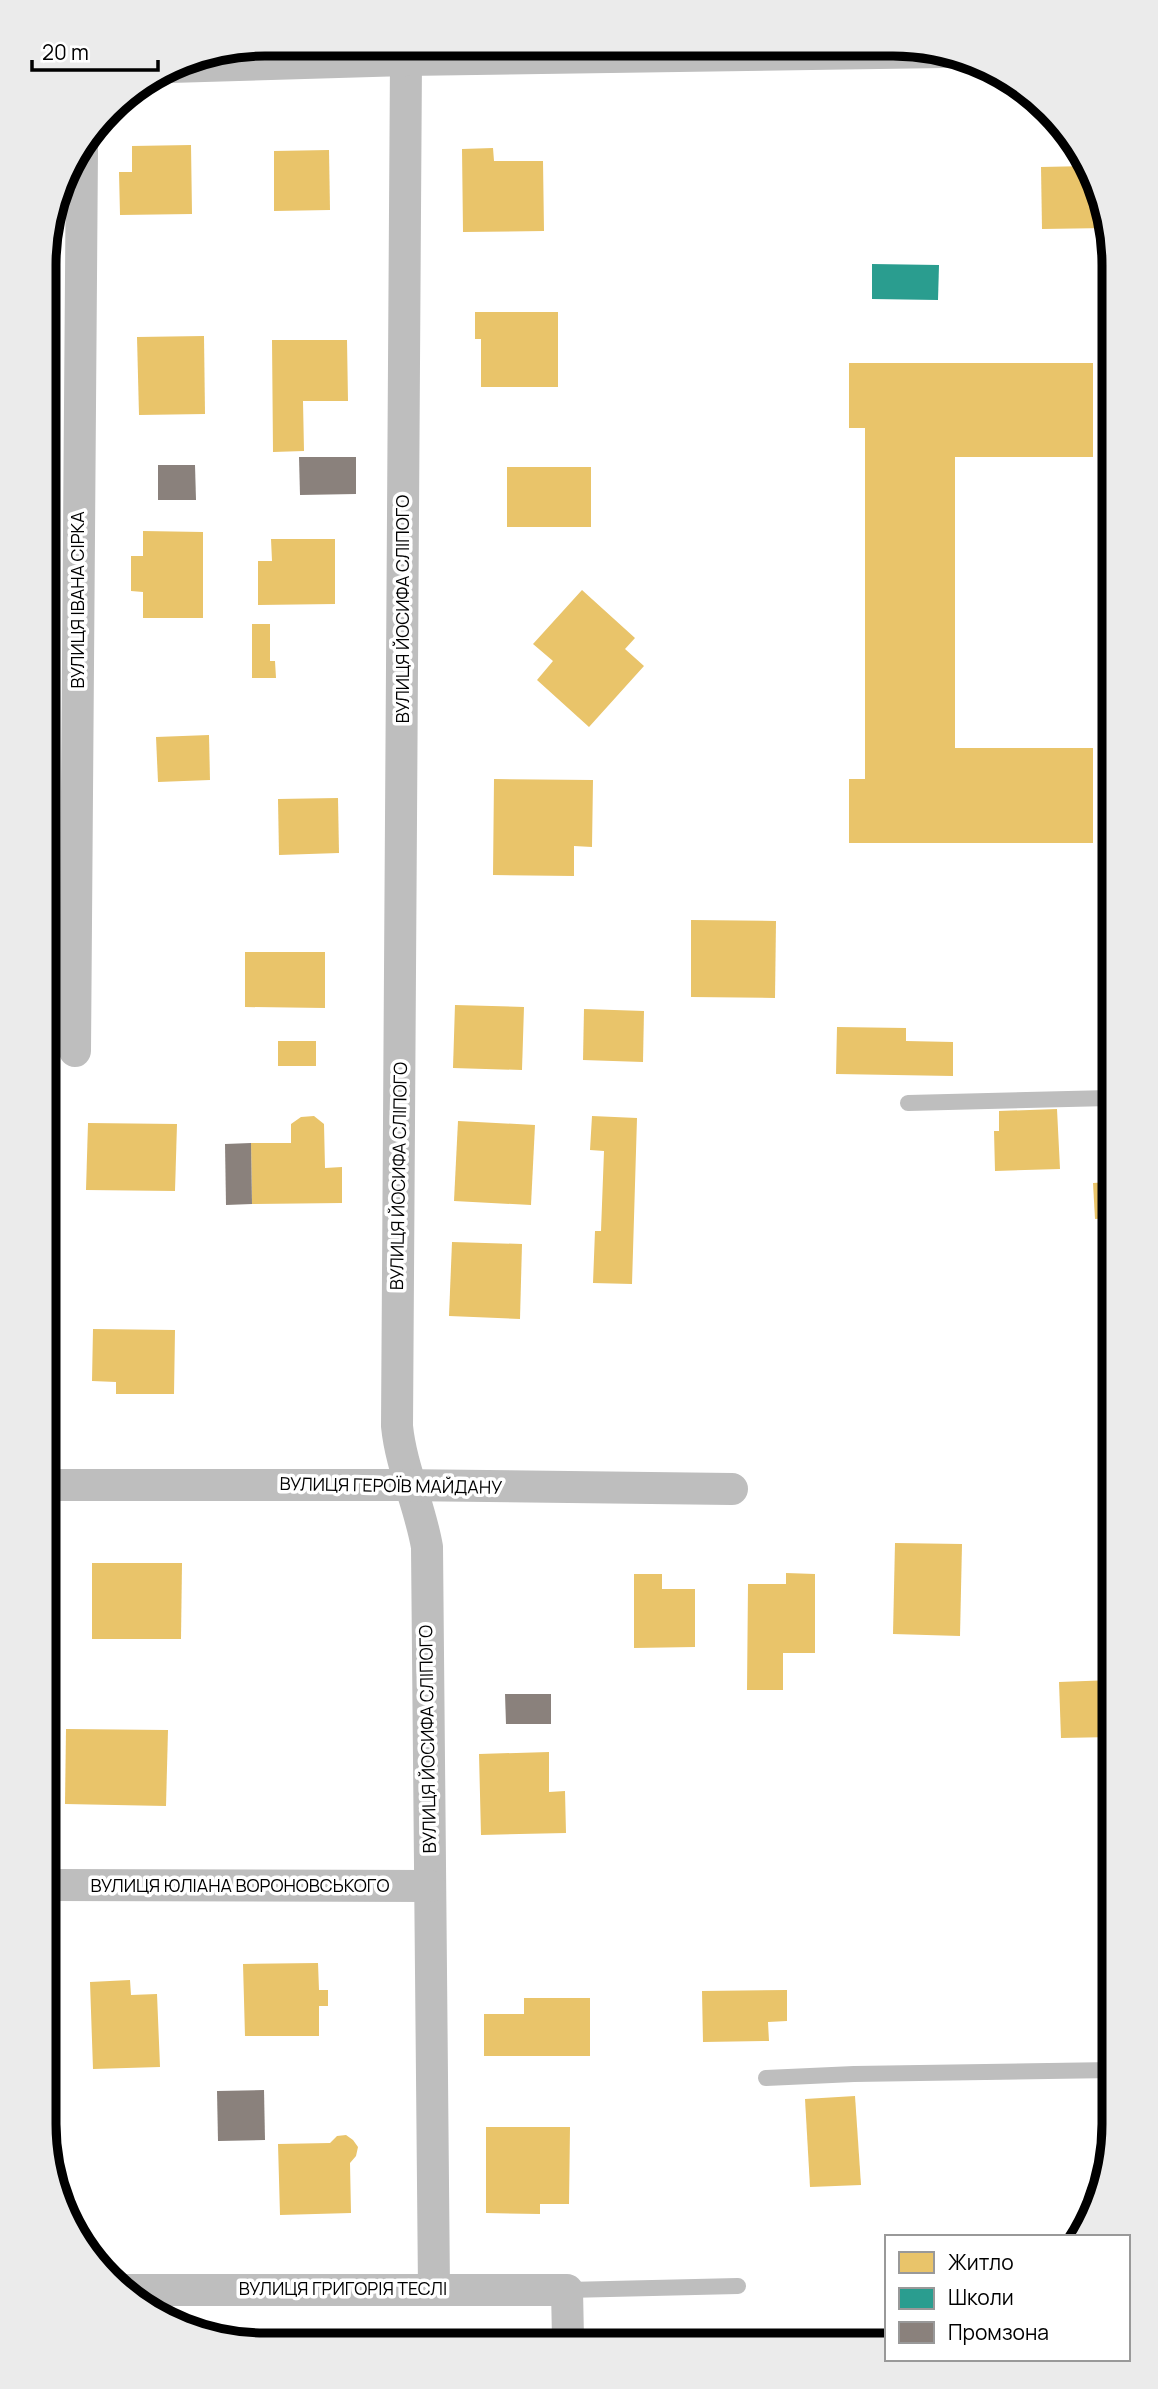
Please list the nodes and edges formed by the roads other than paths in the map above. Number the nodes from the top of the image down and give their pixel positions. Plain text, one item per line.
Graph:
1 (516, 56) edge
2 (406, 60) junction
3 (201, 66) edge
4 (82, 165) edge
5 (75, 1051) dead end
6 (1102, 1098) edge
7 (908, 1103) dead end
8 (56, 1485) edge
9 (412, 1486) junction
10 (732, 1489) dead end
11 (56, 1885) edge
12 (430, 1886) junction
13 (1102, 2070) edge
14 (766, 2078) dead end
15 (738, 2286) dead end
16 (434, 2288) junction
17 (566, 2290) junction
18 (140, 2291) edge
19 (568, 2333) edge

1 - 2 street
2 - 3 street
2 - 9 street, ВУЛИЦЯ ЙОСИФА СЛІПОГО
4 - 5 street, ВУЛИЦЯ ІВАНА СІРКА
6 - 7 lane
8 - 9 street, ВУЛИЦЯ ГЕРОЇВ МАЙДАНУ
9 - 10 street, ВУЛИЦЯ ГЕРОЇВ МАЙДАНУ
9 - 12 street, ВУЛИЦЯ ЙОСИФА СЛІПОГО
11 - 12 street, ВУЛИЦЯ ЮЛІАНА ВОРОНОВСЬКОГО
12 - 16 street, ВУЛИЦЯ ЙОСИФА СЛІПОГО
13 - 14 lane
15 - 17 lane
16 - 17 street, ВУЛИЦЯ ГРИГОРІЯ ТЕСЛІ
16 - 18 street, ВУЛИЦЯ ГРИГОРІЯ ТЕСЛІ
17 - 19 street

